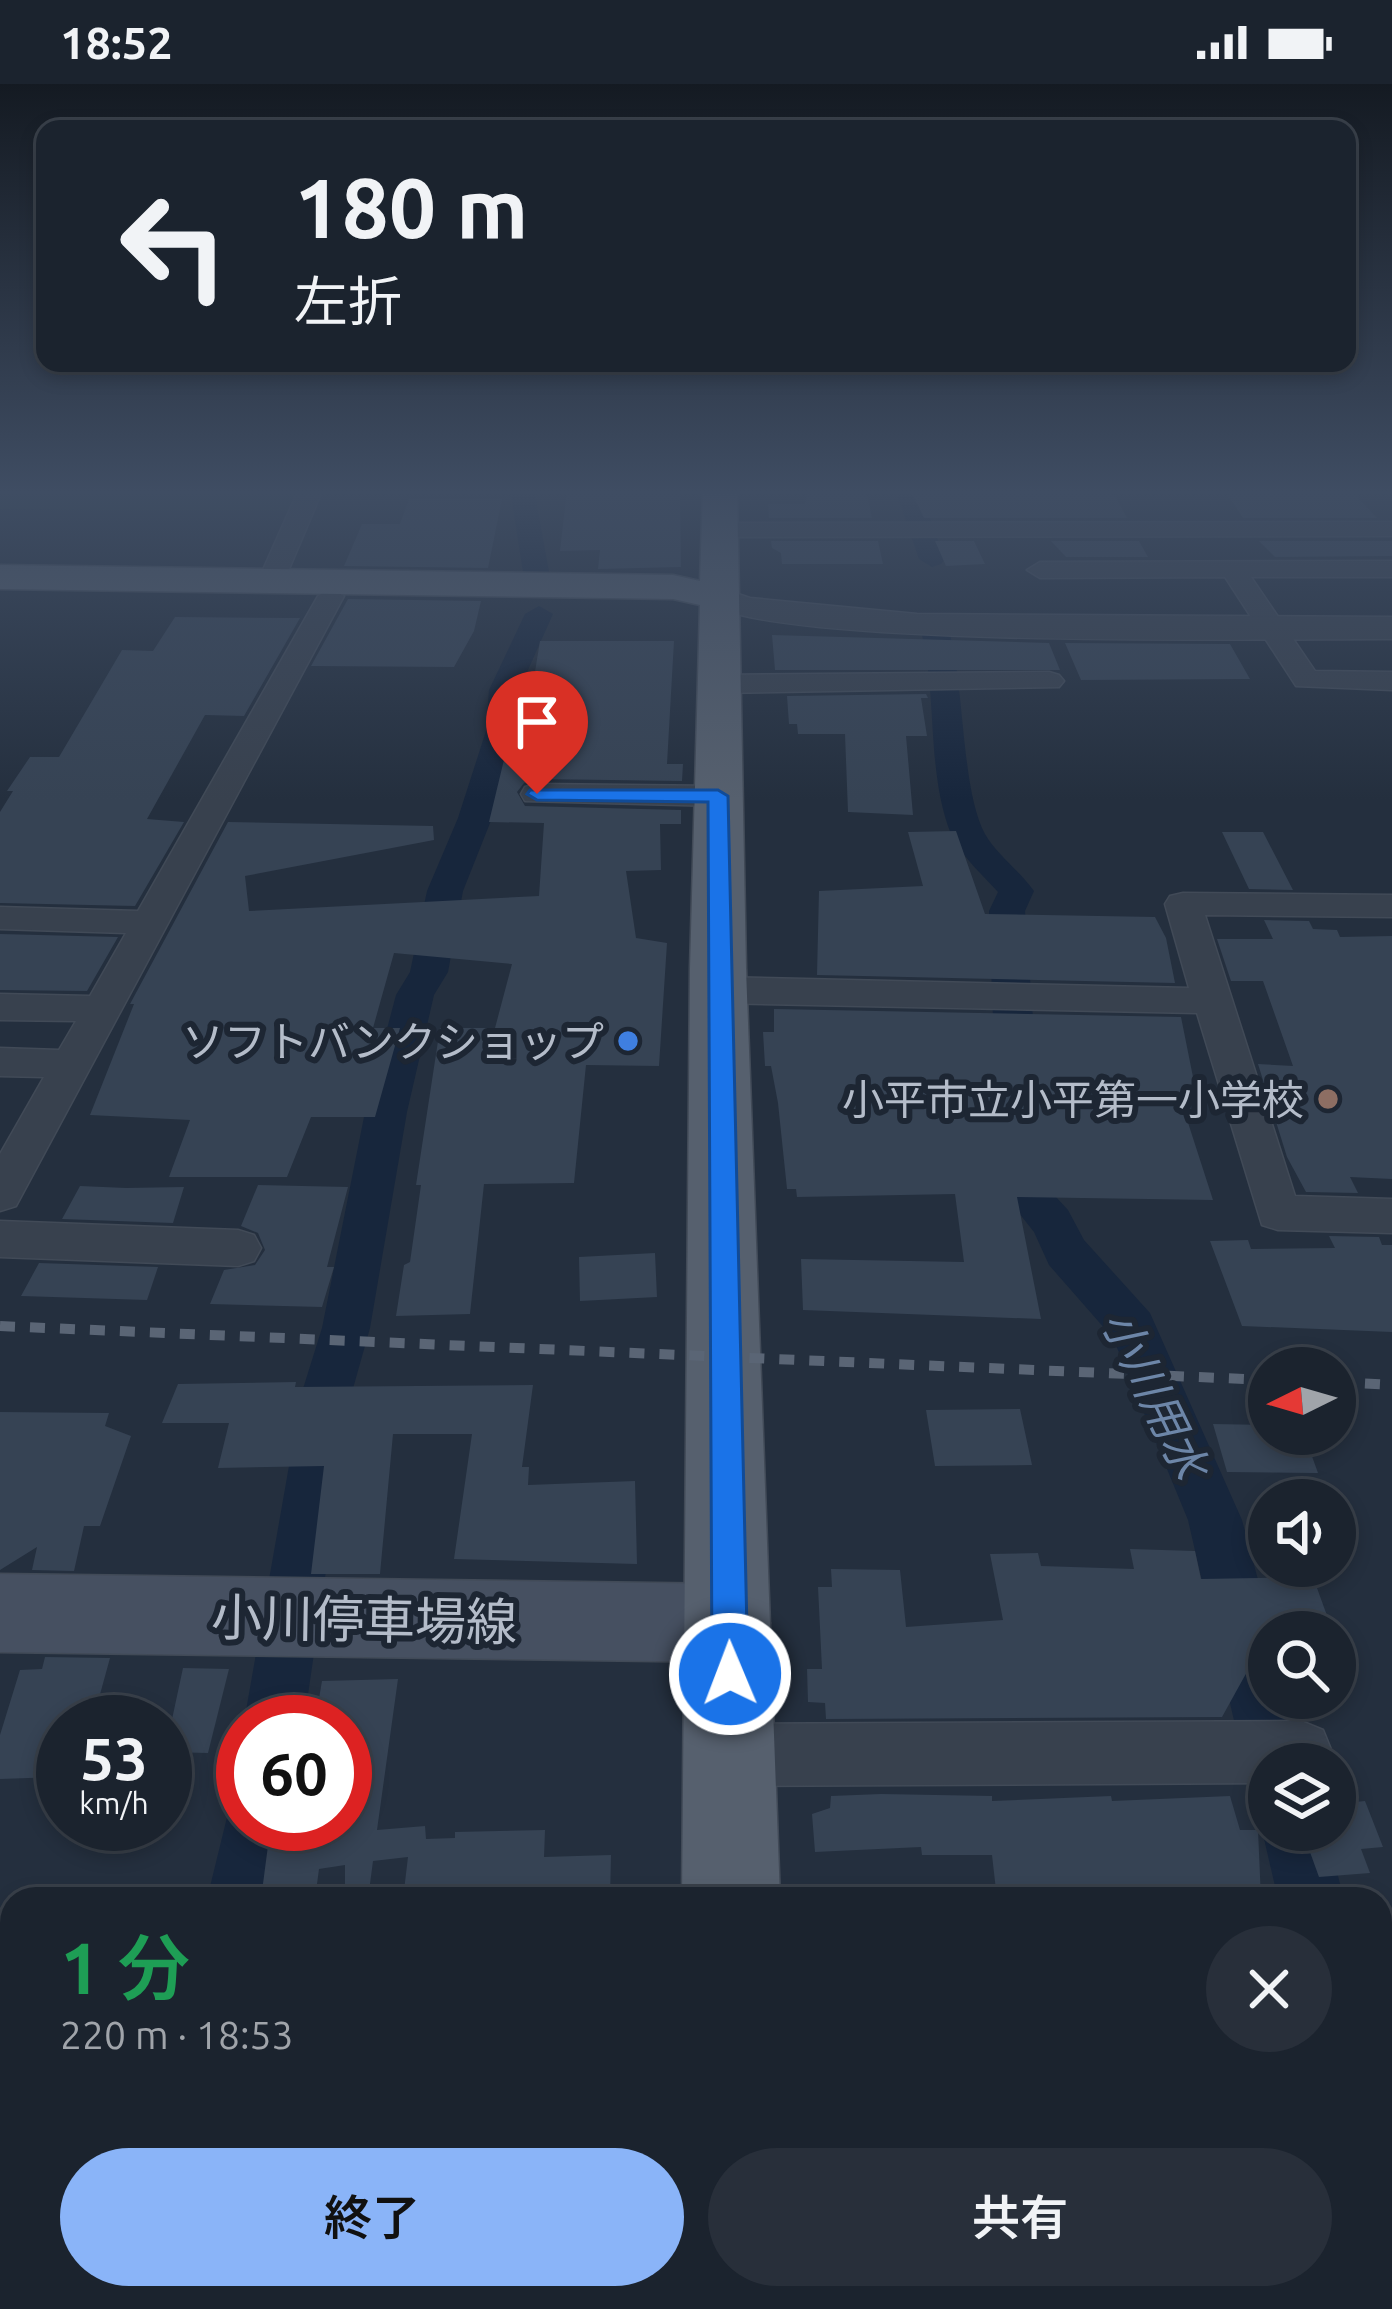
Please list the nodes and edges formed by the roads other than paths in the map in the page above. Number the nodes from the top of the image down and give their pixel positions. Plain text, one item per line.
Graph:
1 (121, 593) edge
2 (702, 593) edge
3 (717, 593) edge
4 (1248, 593) edge
5 (331, 596) junction
6 (717, 596) junction
7 (1271, 627) junction
8 (1392, 628) edge
9 (1392, 681) edge
10 (1049, 682) dead end
11 (717, 685) junction
12 (537, 794) dead end
13 (718, 796) junction
14 (1392, 906) edge
15 (0, 919) edge
16 (149, 922) junction
17 (718, 990) junction
18 (1212, 1001) junction
19 (0, 1007) edge
20 (102, 1009) junction
21 (0, 1062) edge
22 (72, 1064) junction
23 (0, 1194) edge
24 (1392, 1216) edge
25 (0, 1239) edge
26 (238, 1248) dead end
27 (0, 1613) edge
28 (729, 1623) junction
29 (1248, 1753) edge
30 (732, 1755) junction
31 (730, 1887) edge

1 - 5 main road
2 - 6 main road
3 - 6 main road
4 - 7 street
5 - 6 main road
5 - 16 street
6 - 7 street
6 - 11 main road
7 - 8 street
7 - 9 street
10 - 11 street
11 - 13 main road
12 - 13 street
13 - 17 main road
14 - 18 street
15 - 16 street
16 - 20 street
17 - 18 street
17 - 28 main road
18 - 24 street
19 - 20 street
20 - 22 street
21 - 22 street
22 - 23 street
25 - 26 street
27 - 28 main road, 小川停車場線
28 - 30 main road
29 - 30 street
30 - 31 main road

